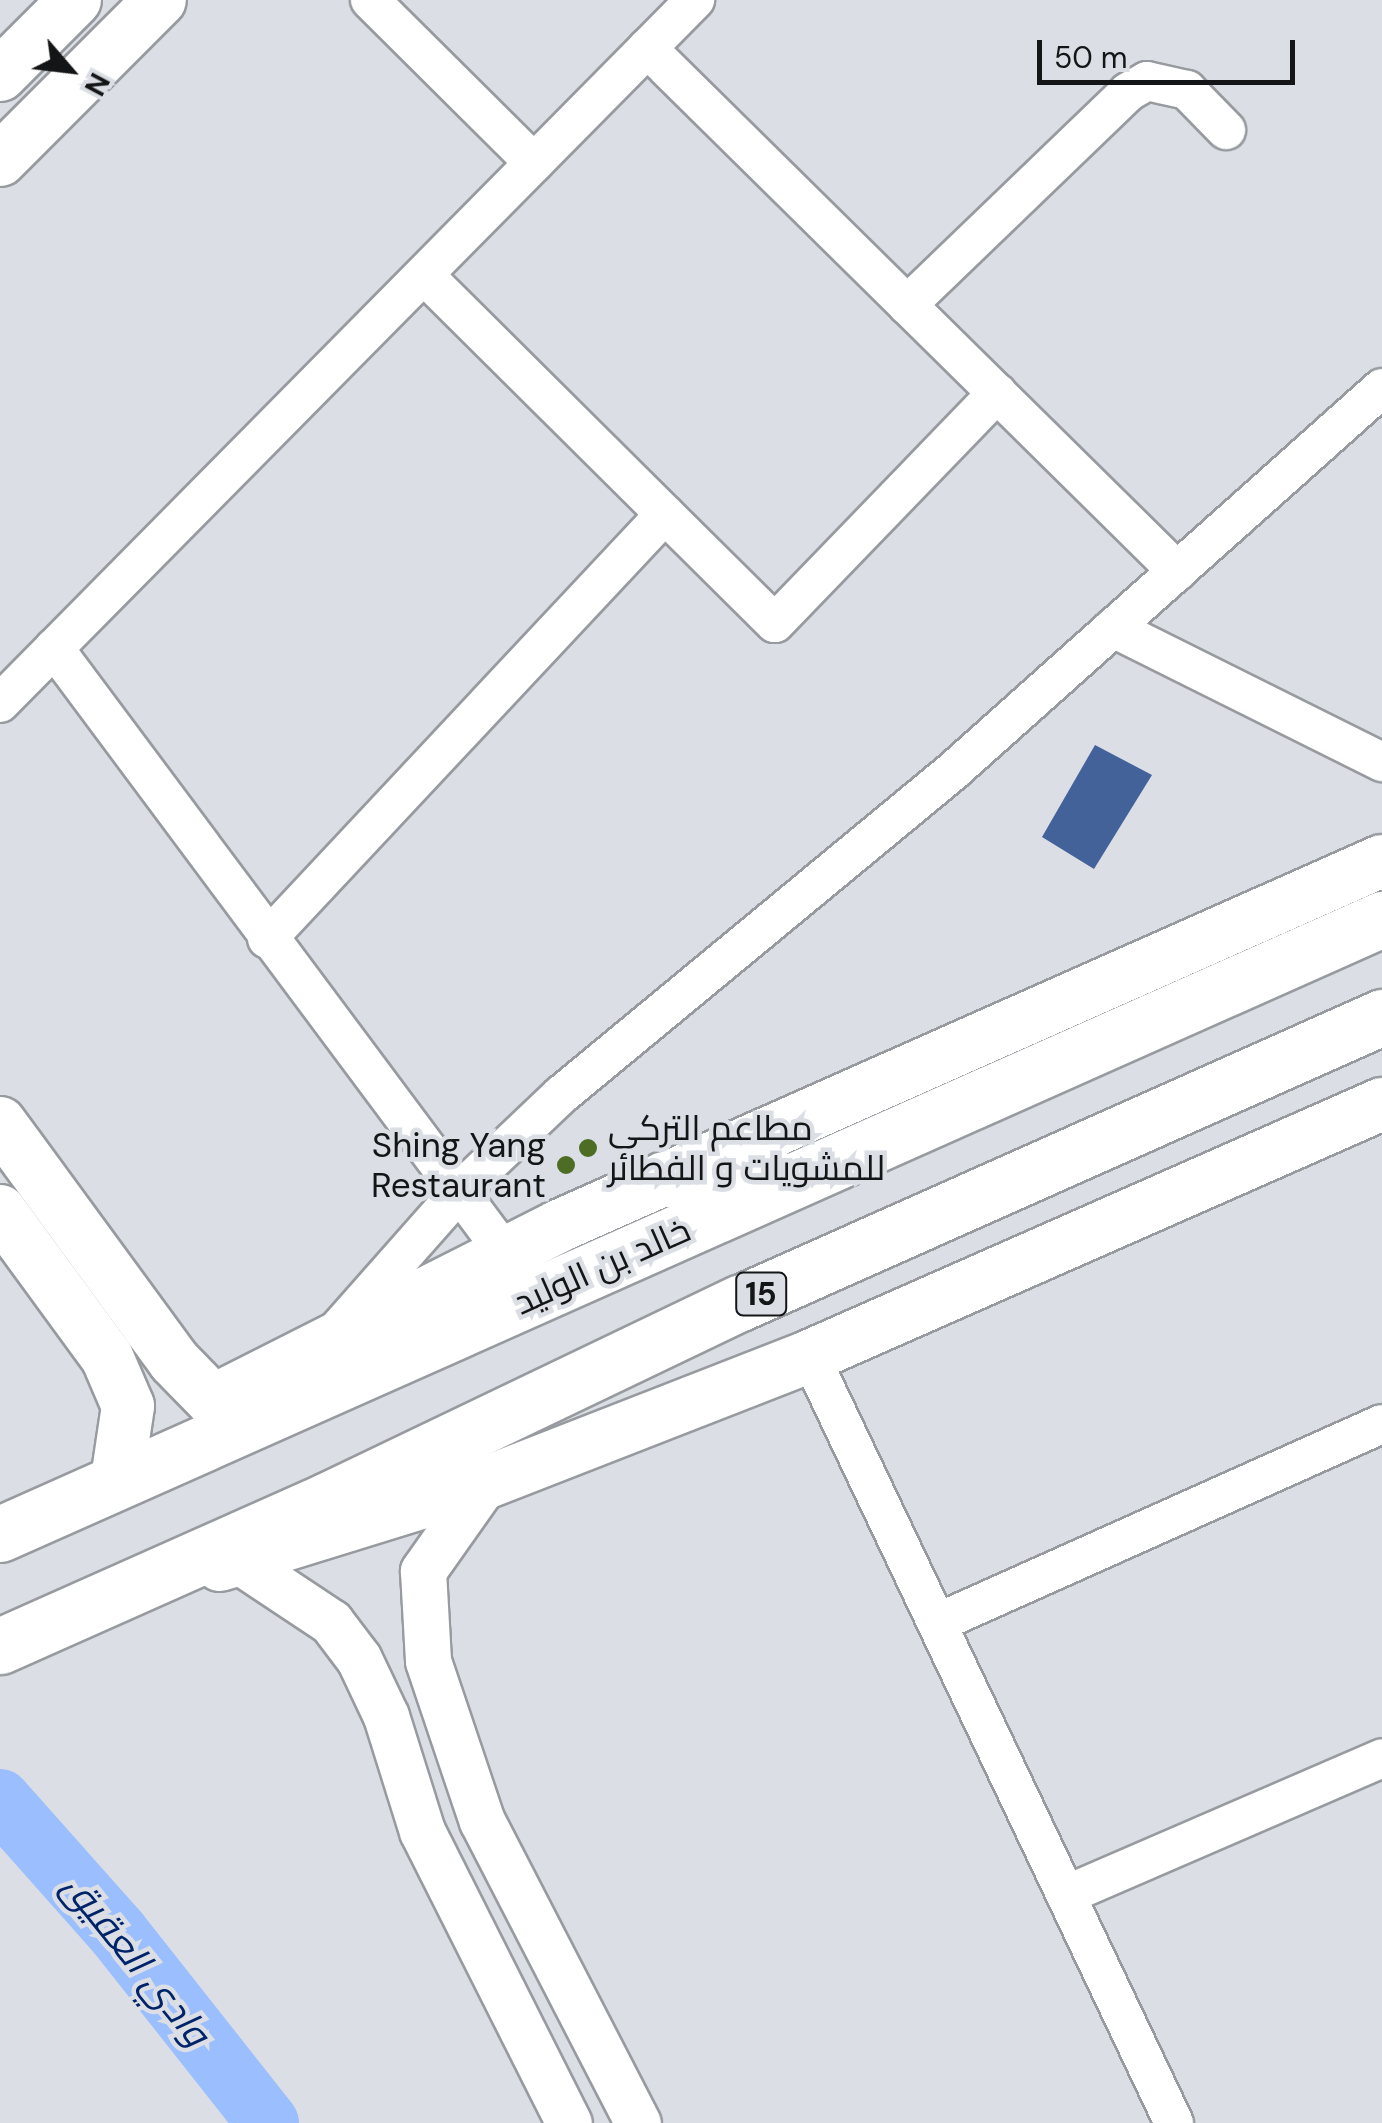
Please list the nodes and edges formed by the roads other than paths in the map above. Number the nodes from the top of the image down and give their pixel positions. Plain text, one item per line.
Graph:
1 (75, 0) edge
2 (160, 0) edge
3 (370, 0) edge
4 (695, 0) edge
5 (647, 48) junction
6 (0, 75) edge
7 (1226, 130) dead end
8 (0, 160) edge
9 (534, 163) junction
10 (424, 275) junction
11 (907, 305) junction
12 (1382, 388) edge
13 (997, 393) junction
14 (665, 514) junction
15 (1177, 572) junction
16 (1113, 628) junction
17 (54, 648) junction
18 (0, 703) edge
19 (1382, 762) edge
20 (1382, 861) edge
21 (1382, 919) edge
22 (267, 940) junction
23 (1382, 1017) edge
24 (1382, 1104) edge
25 (0, 1124) edge
26 (664, 1179) junction
27 (796, 1180) junction
28 (459, 1192) junction
29 (0, 1211) edge
30 (505, 1253) junction
31 (322, 1347) junction
32 (810, 1356) junction
33 (237, 1409) junction
34 (1382, 1424) edge
35 (485, 1483) junction
36 (106, 1486) junction
37 (0, 1534) edge
38 (195, 1566) junction
39 (937, 1623) junction
40 (0, 1646) edge
41 (1382, 1758) edge
42 (482, 1821) junction
43 (428, 1842) junction
44 (1066, 1895) junction
45 (569, 2123) edge
46 (638, 2123) edge
47 (1174, 2123) edge

1 - 6 main road
2 - 8 main road
3 - 9 street
4 - 5 street
5 - 9 street
5 - 11 street
7 - 11 street
9 - 10 street
10 - 14 street
10 - 17 street
11 - 13 street
12 - 15 street
13 - 14 street
13 - 15 street
14 - 22 street
15 - 16 street
16 - 19 street
16 - 28 street
17 - 18 street
17 - 22 street
20 - 26 main road
21 - 27 highway, خالد بن الوليد
22 - 28 street
23 - 38 highway, 15
24 - 32 main road
25 - 33 main road
26 - 27 highway
26 - 30 main road
27 - 33 highway, خالد بن الوليد
28 - 30 street
28 - 31 street
29 - 36 main road
30 - 31 main road
31 - 33 main road
32 - 35 main road
32 - 39 street
33 - 36 highway, خالد بن الوليد
34 - 39 street
35 - 38 main road
35 - 42 street
36 - 37 highway, خالد بن الوليد
38 - 40 highway, 15
38 - 43 street
39 - 44 street
41 - 44 street
42 - 43 street
42 - 46 street
43 - 45 street
44 - 47 street

